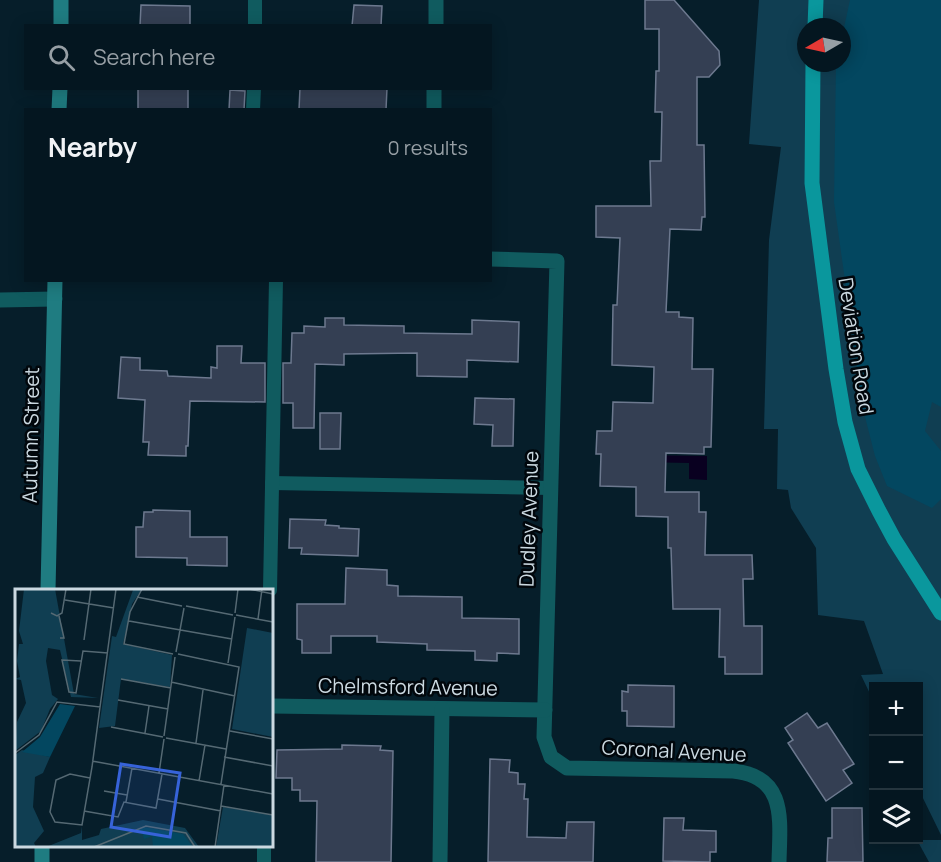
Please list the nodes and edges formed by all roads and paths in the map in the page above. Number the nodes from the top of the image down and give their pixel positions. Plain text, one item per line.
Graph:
1 (62, 0) edge
2 (255, 0) edge
3 (436, 0) edge
4 (816, 0) edge
5 (815, 18) edge
6 (61, 24) edge
7 (255, 24) edge
8 (436, 24) edge
9 (813, 72) edge
10 (60, 90) edge
11 (254, 90) edge
12 (434, 90) edge
13 (59, 108) edge
14 (253, 108) edge
15 (434, 108) edge
16 (492, 259) edge
17 (55, 282) edge
18 (276, 282) edge
19 (55, 299) junction
20 (0, 300) edge
21 (272, 483) junction
22 (551, 488) junction
23 (48, 589) edge
24 (270, 589) edge
25 (941, 613) edge
26 (273, 706) edge
27 (442, 709) junction
28 (545, 710) junction
29 (567, 768) joint
30 (440, 862) edge
31 (779, 862) edge

1 - 6 street
2 - 7 lane
3 - 8 street
4 - 5 main road
9 - 25 main road, Deviation Road
10 - 13 street
11 - 14 lane
12 - 15 street
16 - 22 street, Dudley Avenue
17 - 19 street, Autumn Street
18 - 21 lane
19 - 20 street
19 - 23 street, Autumn Street
21 - 22 lane
21 - 24 lane
22 - 28 street, Dudley Avenue
26 - 27 street, Chelmsford Avenue
27 - 28 street, Chelmsford Avenue
27 - 30 street
28 - 29 street, Dudley Avenue
29 - 31 street, Coronal Avenue

